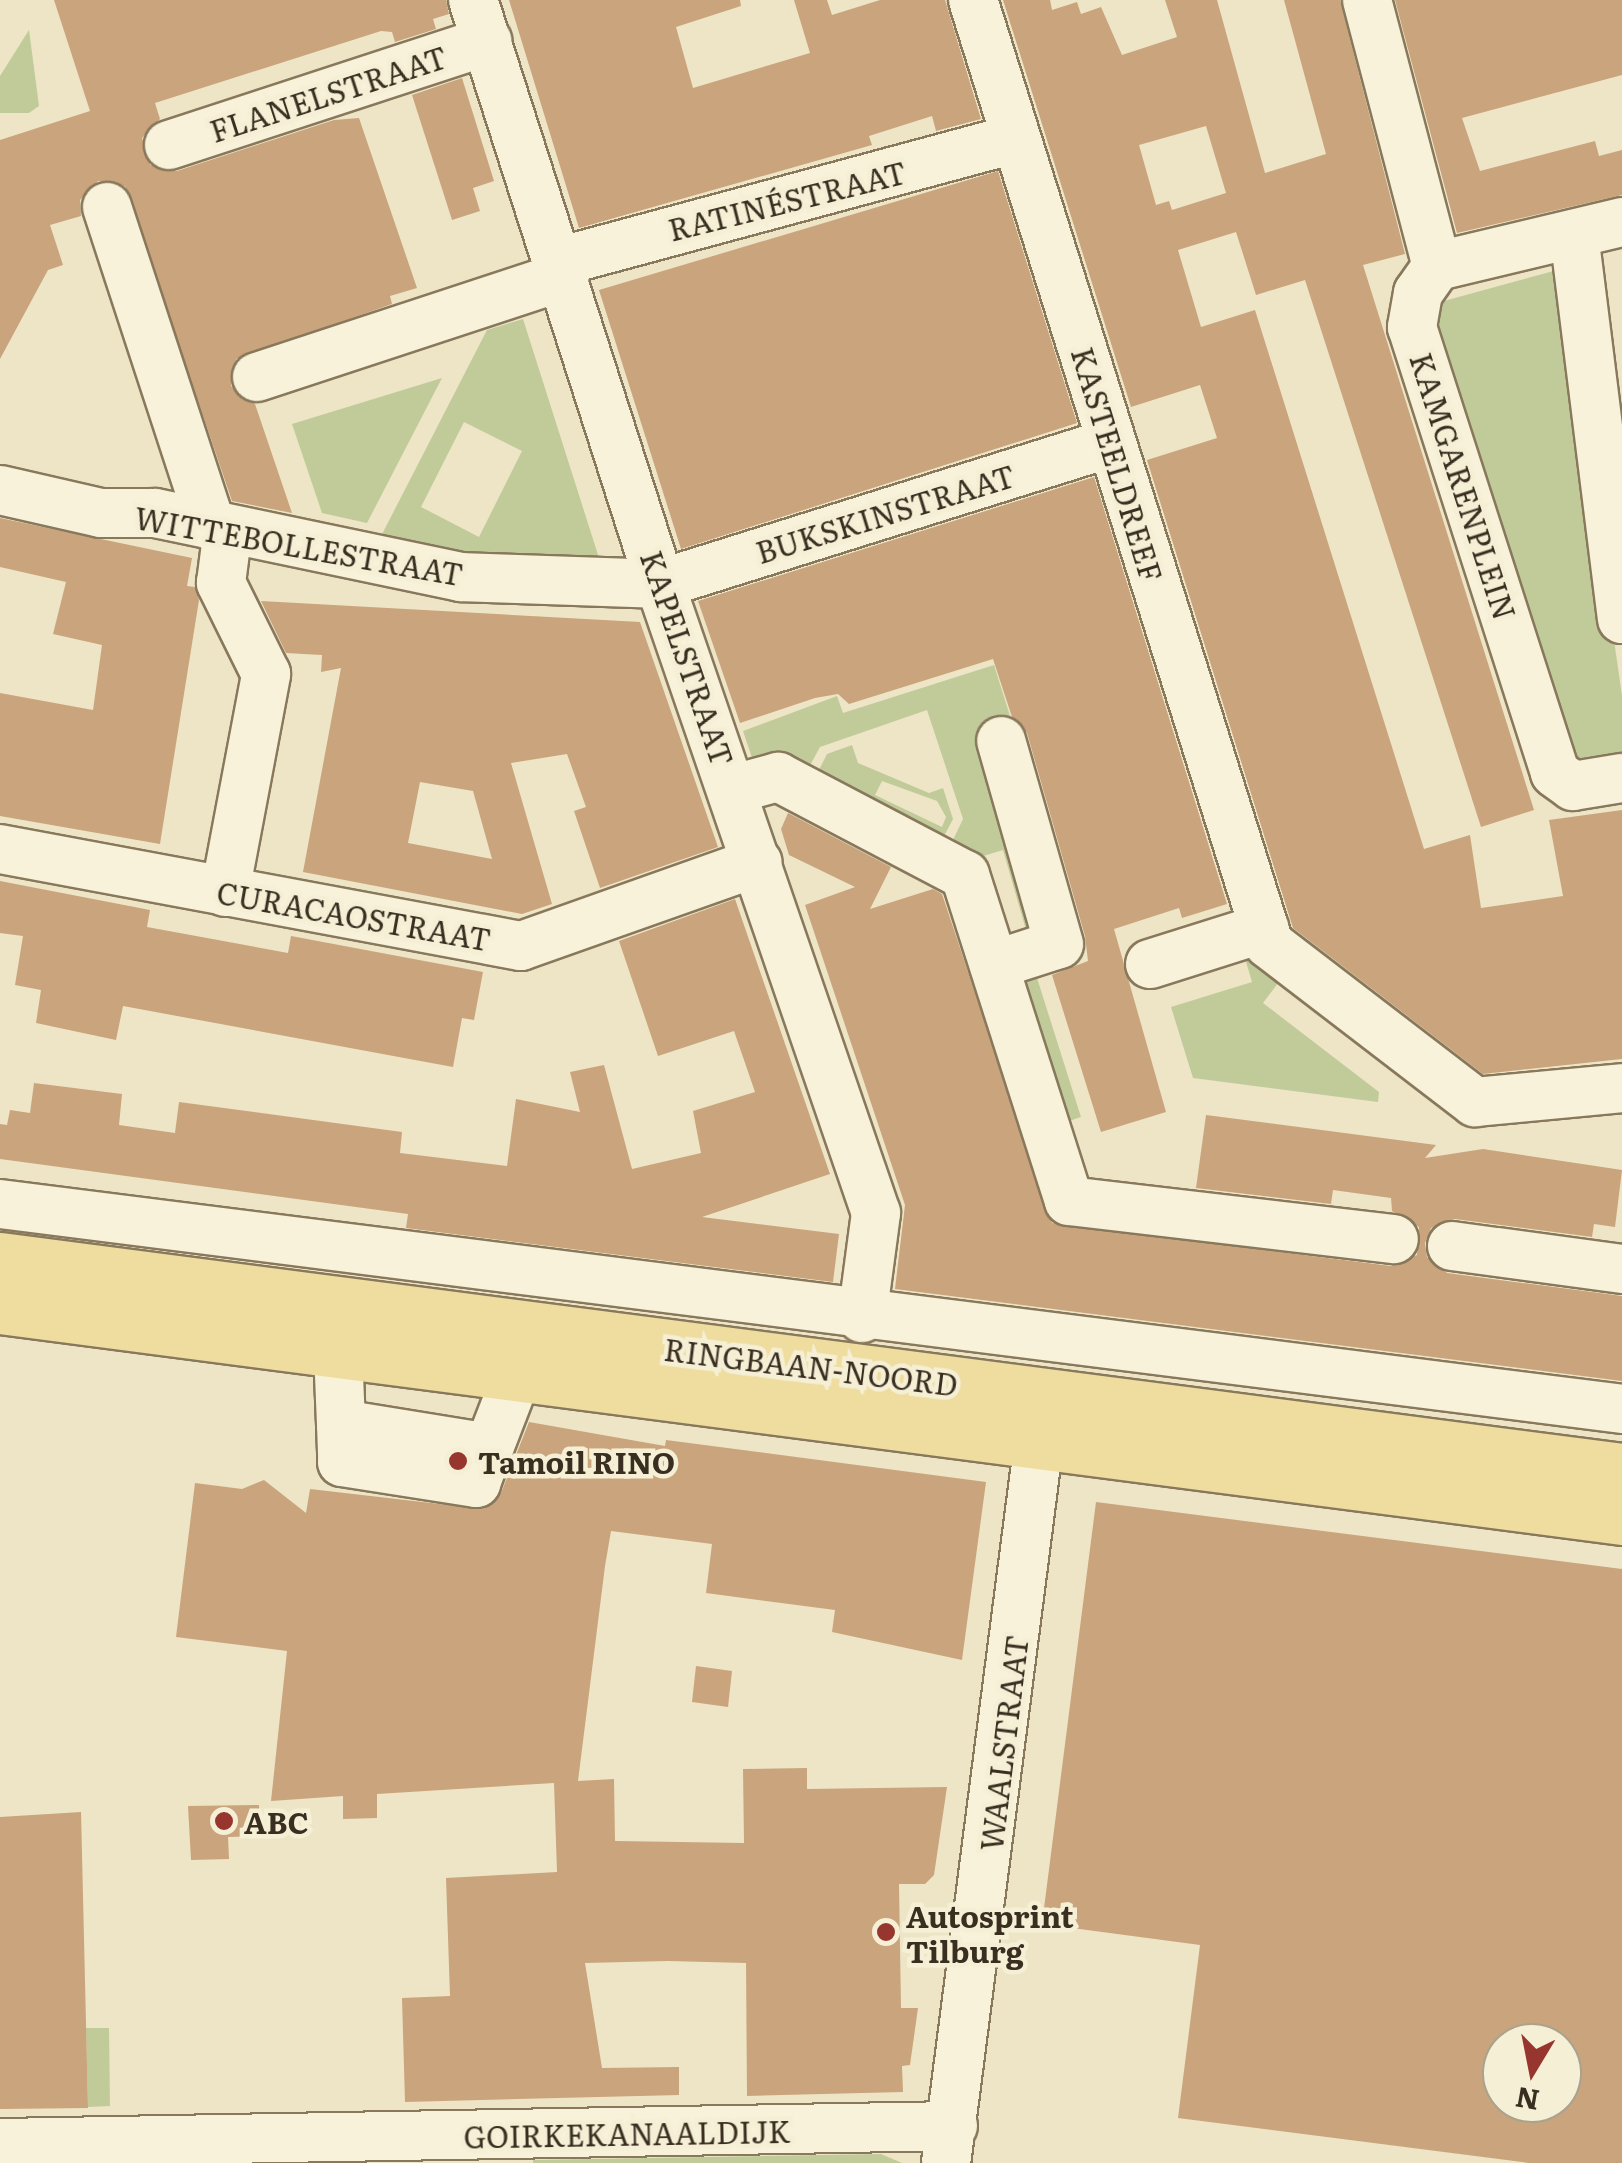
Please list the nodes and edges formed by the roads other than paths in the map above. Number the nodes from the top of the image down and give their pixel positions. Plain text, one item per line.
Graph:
1 (973, 0) edge
2 (1368, 0) edge
3 (480, 20) edge
4 (1016, 138) junction
5 (170, 145) dead end
6 (108, 207) dead end
7 (1622, 222) edge
8 (1574, 234) junction
9 (1437, 266) junction
10 (562, 269) junction
11 (257, 377) dead end
12 (1110, 442) junction
13 (0, 490) edge
14 (220, 527) junction
15 (660, 584) junction
16 (1622, 618) edge
17 (1001, 741) dead end
18 (1622, 778) edge
19 (734, 789) junction
20 (0, 849) edge
21 (758, 862) junction
22 (226, 892) junction
23 (1258, 911) junction
24 (1150, 964) dead end
25 (994, 965) junction
26 (1622, 1088) edge
27 (0, 1204) edge
28 (1394, 1239) dead end
29 (1452, 1246) dead end
30 (0, 1260) edge
31 (1622, 1268) edge
32 (0, 1306) edge
33 (862, 1318) junction
34 (338, 1350) junction
35 (518, 1373) junction
36 (1622, 1409) edge
37 (1039, 1441) junction
38 (1622, 1471) edge
39 (1622, 1517) edge
40 (0, 2143) edge
41 (950, 2145) edge

1 - 4 street, KASTEELDREEF
2 - 9 street
3 - 5 street, FLANELSTRAAT
3 - 10 street, KAPELSTRAAT
4 - 10 street, RATINÉSTRAAT
4 - 12 street, KASTEELDREEF
6 - 14 street
7 - 8 street
8 - 9 street
8 - 16 street
9 - 18 street, KAMGARENPLEIN
10 - 11 street, RATINÉSTRAAT
10 - 15 street, KAPELSTRAAT
12 - 15 street, BUKSKINSTRAAT
12 - 23 street, KASTEELDREEF
13 - 14 street, WITTEBOLLESTRAAT
14 - 15 street, WITTEBOLLESTRAAT
14 - 22 street
15 - 19 street, KAPELSTRAAT
17 - 25 street
19 - 21 street, KAPELSTRAAT
19 - 25 street
20 - 22 street, CURACAOSTRAAT
21 - 22 street, CURACAOSTRAAT
21 - 33 street, KAPELSTRAAT
23 - 24 street
23 - 26 street, KASTEELDREEF
25 - 28 street
27 - 33 street, RINGBAAN-NOORD
29 - 31 street
30 - 38 main road, RINGBAAN-NOORD
32 - 34 main road, RINGBAAN-NOORD
33 - 36 street, RINGBAAN-NOORD
34 - 35 main road, RINGBAAN-NOORD
34 - 35 street
35 - 37 main road, RINGBAAN-NOORD
37 - 39 main road, RINGBAAN-NOORD
37 - 41 street, WAALSTRAAT
40 - 41 street, GOIRKEKANAALDIJK

